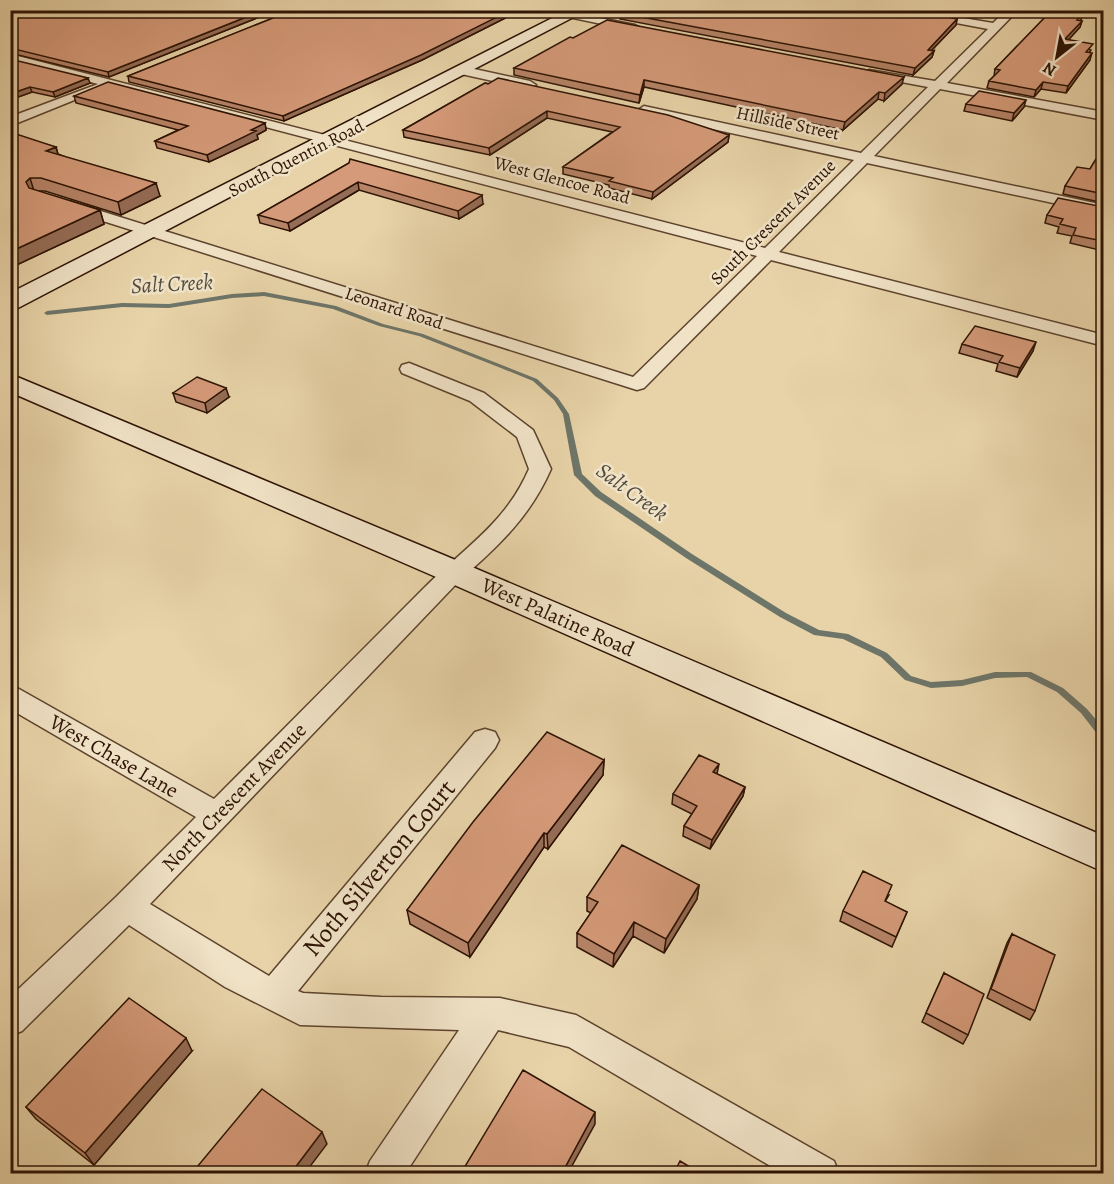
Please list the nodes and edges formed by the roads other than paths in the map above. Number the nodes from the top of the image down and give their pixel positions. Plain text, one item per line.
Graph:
1 (540, 10) edge
2 (892, 10) edge
3 (1013, 10) edge
4 (575, 13) edge
5 (996, 27) junction
6 (650, 31) edge
7 (10, 57) edge
8 (857, 70) edge
9 (465, 71) junction
10 (134, 74) edge
11 (112, 83) junction
12 (937, 85) junction
13 (548, 89) edge
14 (629, 107) edge
15 (1104, 116) edge
16 (10, 122) edge
17 (331, 140) junction
18 (864, 158) junction
19 (61, 203) edge
20 (1104, 210) edge
21 (152, 231) junction
22 (770, 254) junction
23 (10, 303) edge
24 (1104, 341) edge
25 (409, 369) dead end
26 (10, 382) edge
27 (637, 384) joint
28 (454, 572) junction
29 (10, 696) edge
30 (485, 740) dead end
31 (217, 815) junction
32 (1104, 855) edge
33 (127, 907) junction
34 (273, 996) junction
35 (489, 1014) junction
36 (10, 1020) edge
37 (383, 1173) edge
38 (821, 1173) edge

1 - 4 street
2 - 5 street
3 - 5 street, South Crescent Avenue
4 - 6 street
4 - 9 main road, South Quentin Road
5 - 12 street, South Crescent Avenue
7 - 11 street, West Glencoe Road
8 - 12 street
9 - 13 street
9 - 17 main road, South Quentin Road
10 - 11 street
11 - 16 street
11 - 17 street, West Glencoe Road
12 - 15 street
12 - 18 street, South Crescent Avenue
14 - 18 street, Hillside Street
17 - 21 main road, South Quentin Road
17 - 22 street, West Glencoe Road
18 - 20 street, Hillside Street
18 - 22 street, South Crescent Avenue
19 - 21 street, Leonard Road
21 - 23 main road, South Quentin Road
21 - 27 street, Leonard Road
22 - 24 street, West Glencoe Road
22 - 27 street, South Crescent Avenue
25 - 28 street, North Crescent Avenue
26 - 28 main road, West Palatine Road
28 - 31 street, North Crescent Avenue
28 - 32 main road, West Palatine Road
29 - 31 street, West Chase Lane
30 - 34 street, Noth Silverton Court
31 - 33 street, North Crescent Avenue
33 - 34 street
33 - 36 street, North Crescent Avenue
34 - 35 street
35 - 37 street
35 - 38 street

